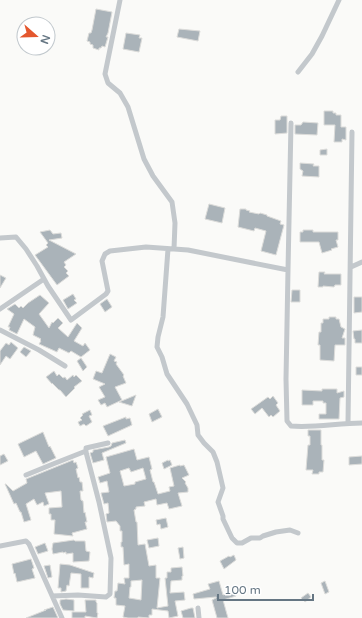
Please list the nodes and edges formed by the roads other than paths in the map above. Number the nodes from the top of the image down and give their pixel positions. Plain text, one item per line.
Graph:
1 (120, 0) edge
2 (339, 0) edge
3 (298, 72) dead end
4 (291, 123) dead end
5 (352, 132) dead end
6 (0, 238) edge
7 (168, 249) junction
8 (174, 249) junction
9 (362, 262) edge
10 (351, 267) junction
11 (288, 270) junction
12 (44, 279) junction
13 (0, 309) edge
14 (0, 330) edge
15 (65, 366) dead end
16 (348, 423) junction
17 (362, 423) edge
18 (108, 443) dead end
19 (86, 451) junction
20 (26, 475) dead end
21 (298, 533) dead end
22 (0, 546) edge
23 (52, 596) junction
24 (198, 608) dead end
25 (62, 618) edge
26 (199, 618) edge

1 - 8 street
2 - 3 street
4 - 11 street
5 - 10 street
6 - 12 street
7 - 8 street
7 - 12 street
7 - 21 street
8 - 11 street
9 - 10 street
10 - 16 street
11 - 16 street
12 - 13 street
14 - 15 street
16 - 17 street
18 - 19 street
19 - 20 street
19 - 23 street
22 - 23 street
23 - 25 street
24 - 26 street

